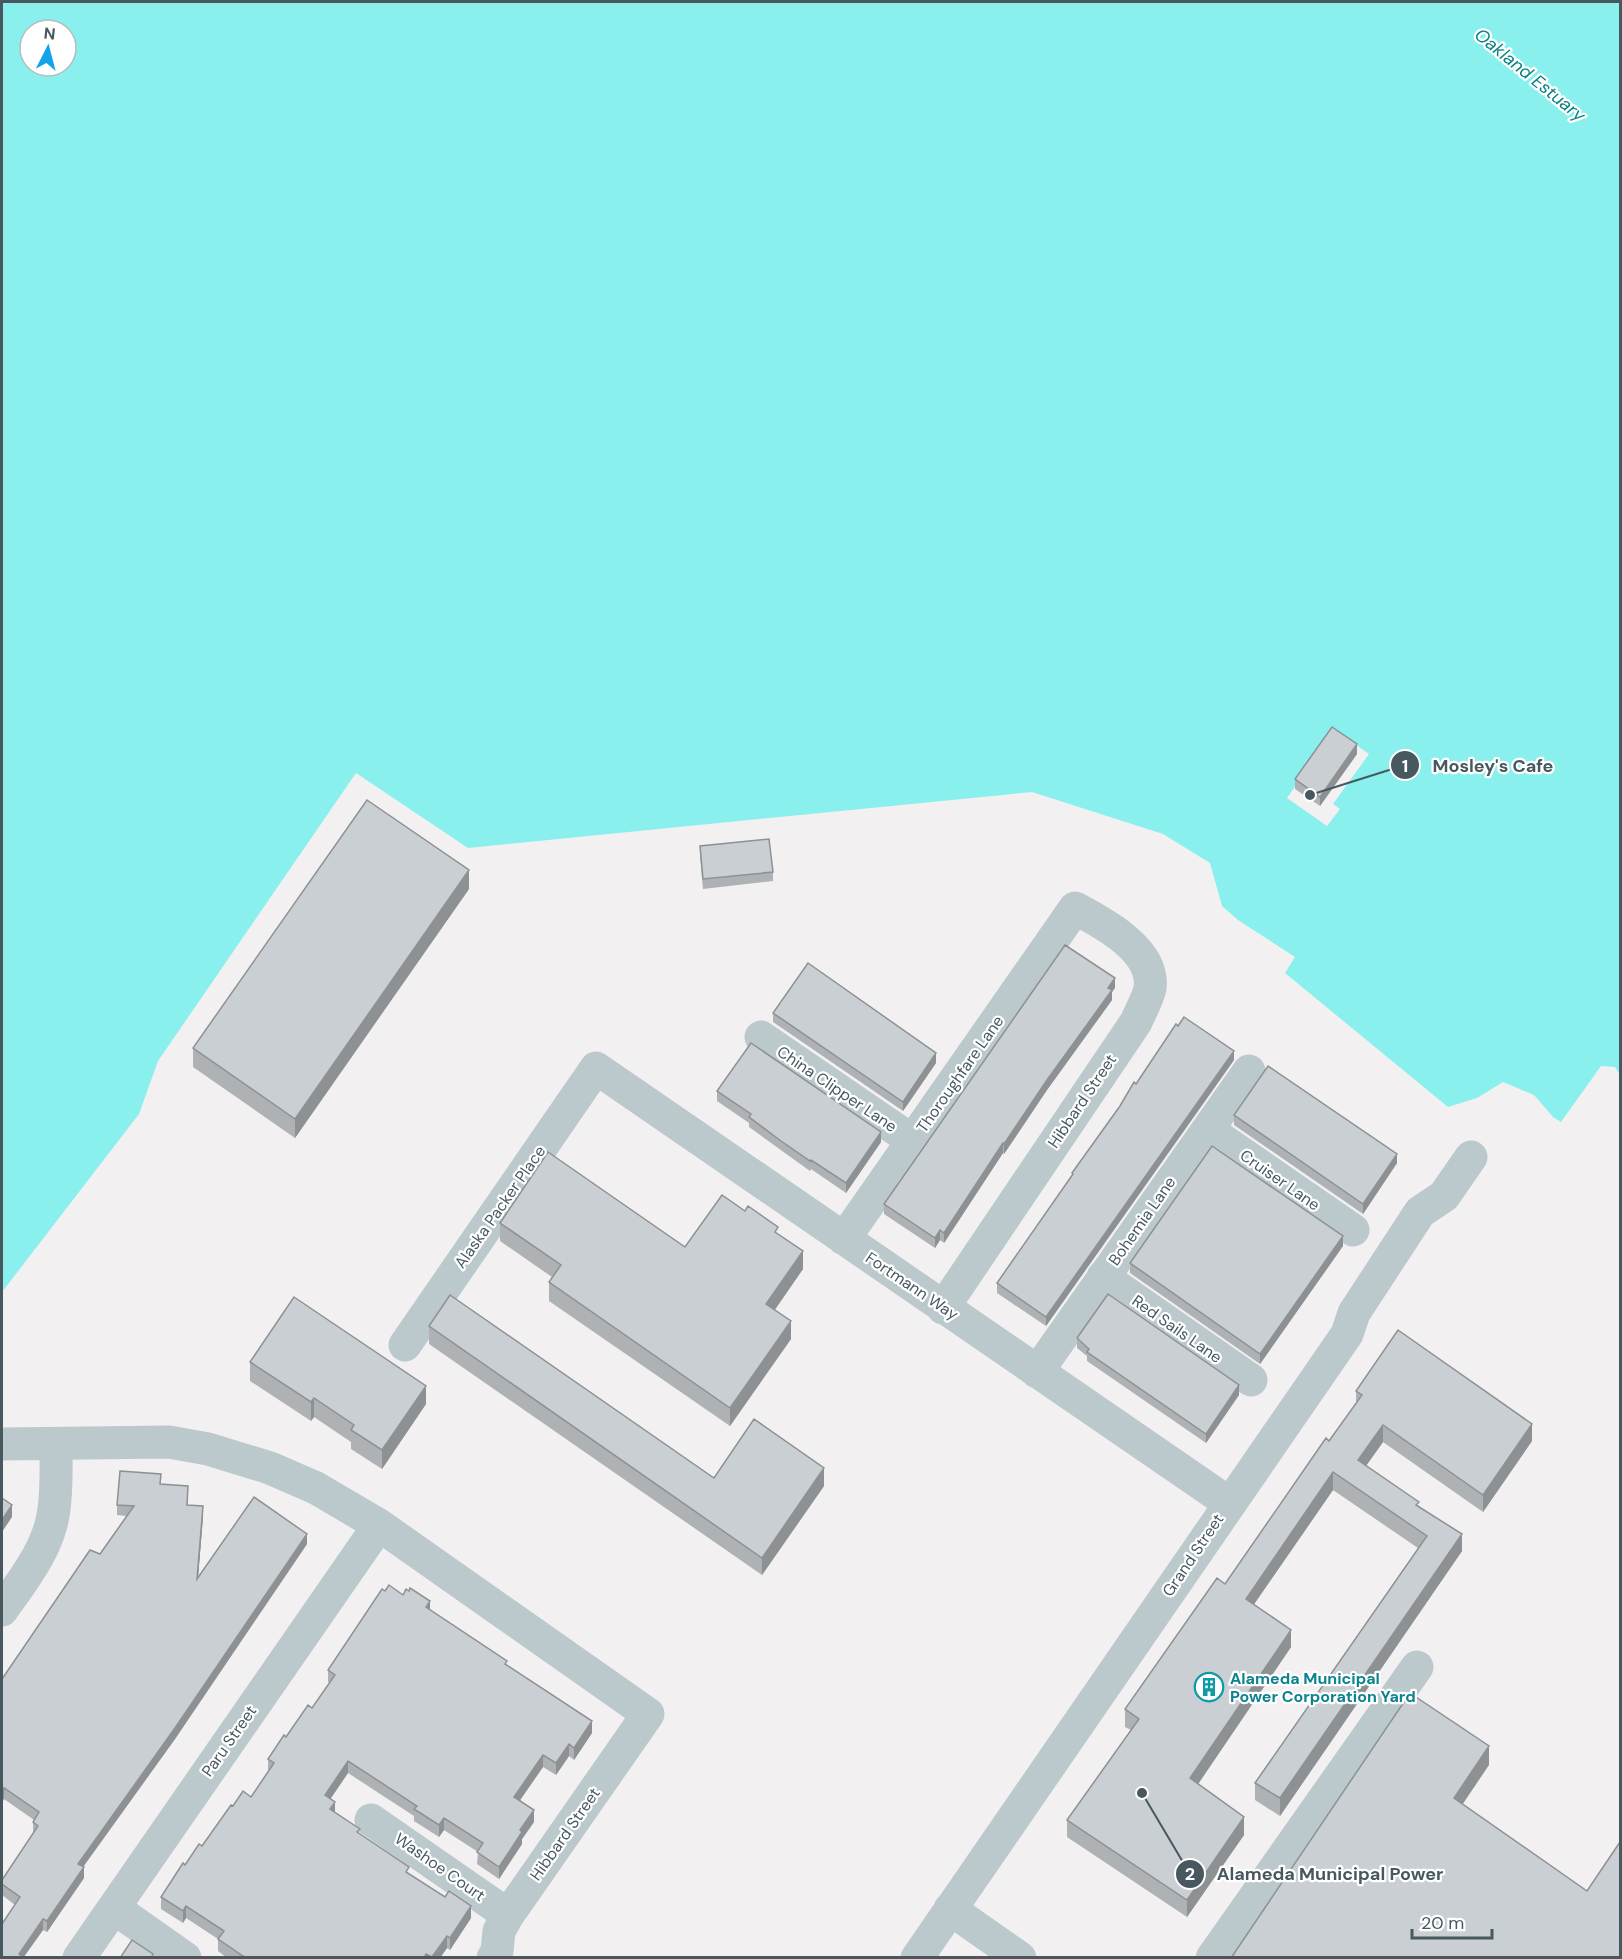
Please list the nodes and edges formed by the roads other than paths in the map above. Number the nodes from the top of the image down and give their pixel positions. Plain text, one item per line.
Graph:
1 (1075, 908) joint
2 (761, 1037) dead end
3 (596, 1068) joint
4 (1248, 1071) dead end
5 (1208, 1130) junction
6 (913, 1141) junction
7 (1471, 1157) dead end
8 (1353, 1230) dead end
9 (844, 1239) junction
10 (1103, 1277) junction
11 (943, 1308) junction
12 (405, 1345) dead end
13 (1037, 1372) junction
14 (1251, 1380) dead end
15 (2, 1444) edge
16 (56, 1444) junction
17 (1229, 1503) junction
18 (379, 1525) junction
19 (2, 1611) edge
20 (1417, 1667) dead end
21 (371, 1820) dead end
22 (114, 1908) junction
23 (950, 1909) junction
24 (508, 1915) junction
25 (79, 1958) edge
26 (185, 1958) edge
27 (493, 1958) edge
28 (917, 1958) edge
29 (1020, 1958) edge
30 (1212, 1958) edge

1 - 6 street, Thoroughfare Lane
1 - 11 street, Hibbard Street
2 - 6 street, China Clipper Lane
3 - 9 street, Fortmann Way
3 - 12 street, Alaska Packer Place
4 - 5 street, Bohemia Lane
5 - 8 street, Cruiser Lane
5 - 10 street, Bohemia Lane
6 - 9 street, Thoroughfare Lane
7 - 17 street, Grand Street
9 - 11 street, Fortmann Way
10 - 13 street, Bohemia Lane
10 - 14 street, Red Sails Lane
11 - 13 street, Fortmann Way
13 - 17 street, Fortmann Way
15 - 16 street
16 - 18 street
16 - 19 street
17 - 23 street, Grand Street
18 - 22 street, Paru Street
18 - 24 street, Hibbard Street
20 - 30 street
21 - 24 street, Washoe Court
22 - 25 street, Paru Street
22 - 26 street
23 - 28 street, Grand Street
23 - 29 street
24 - 27 street, Hibbard Street

